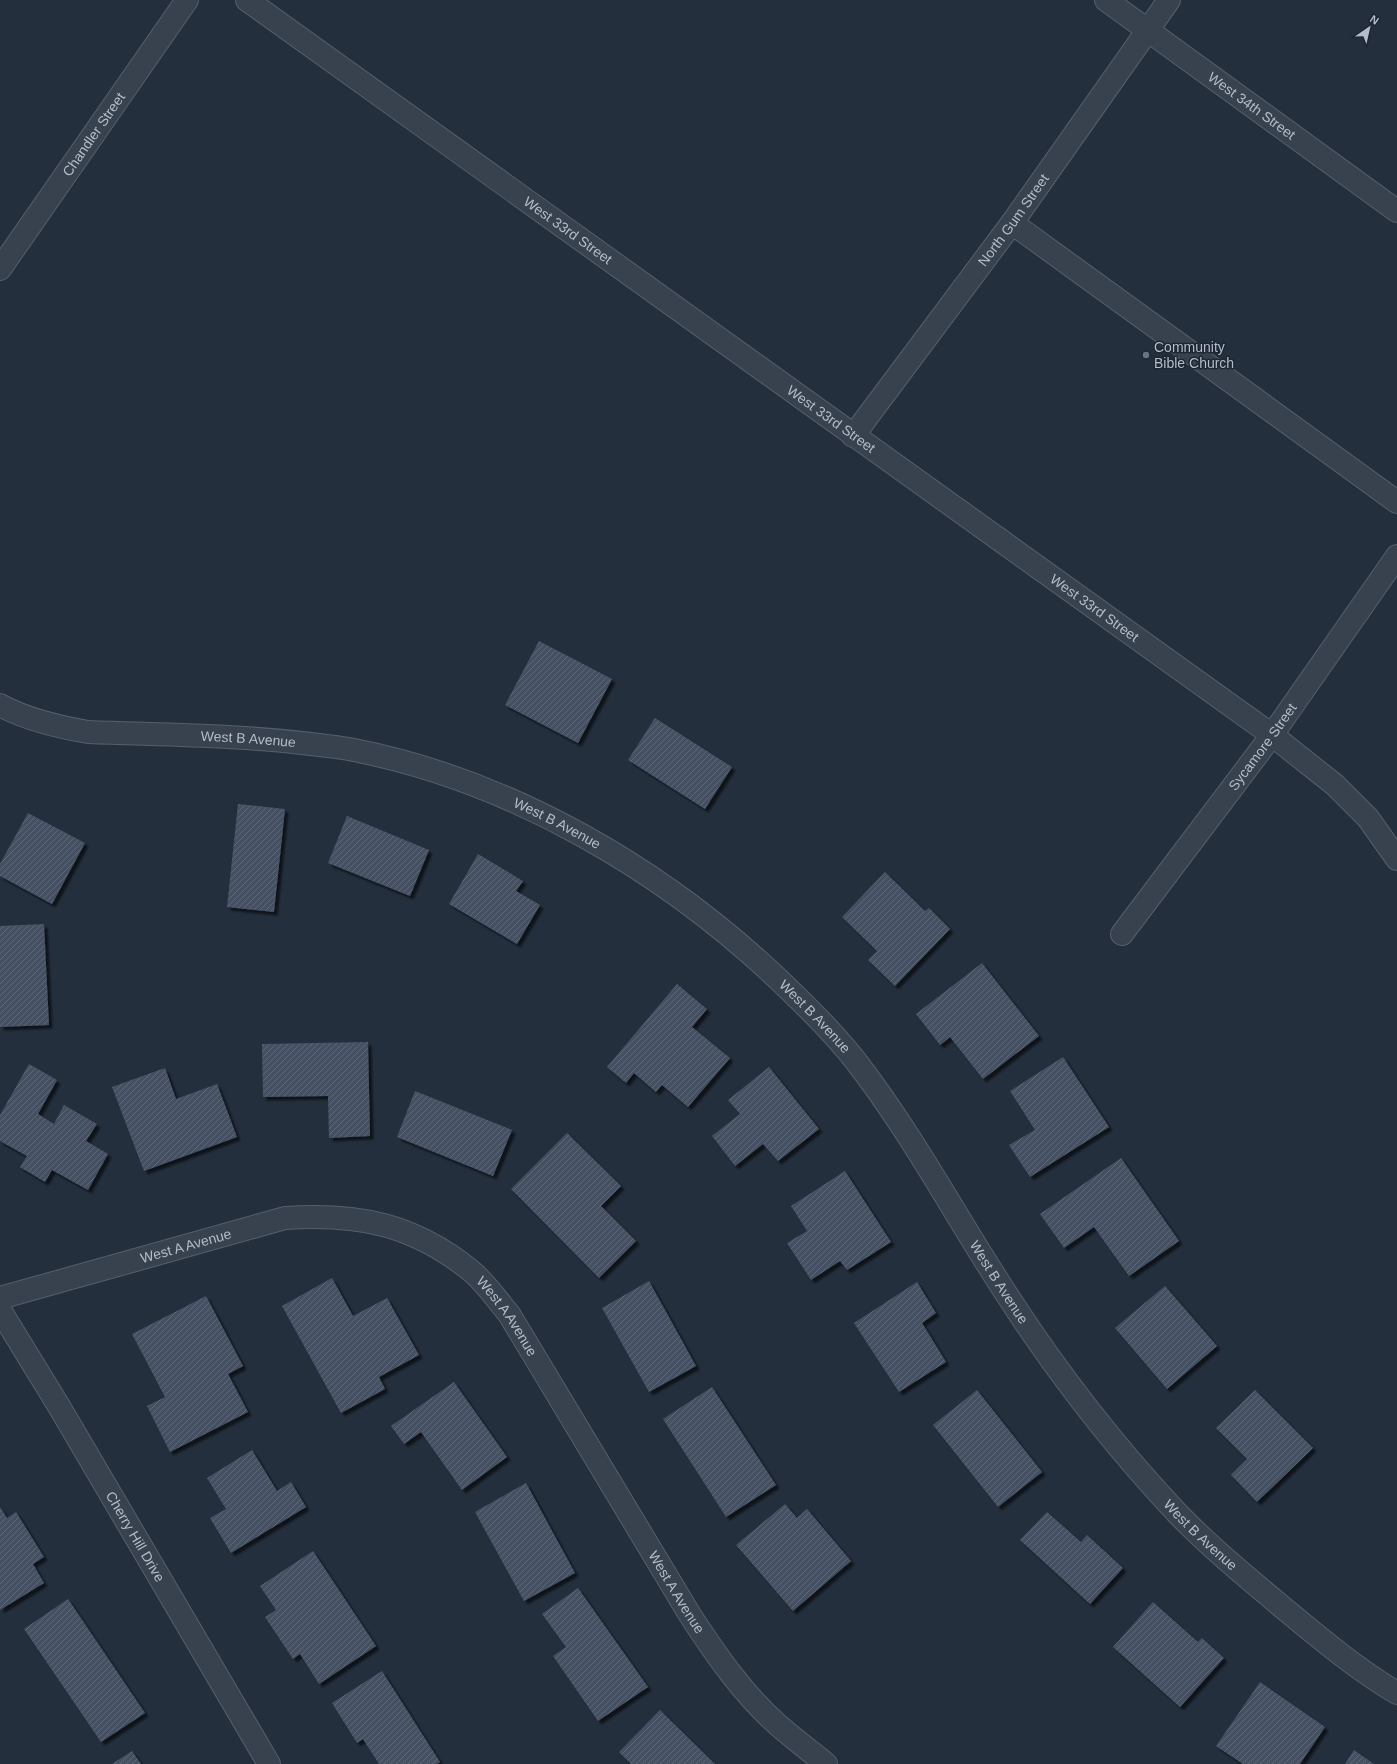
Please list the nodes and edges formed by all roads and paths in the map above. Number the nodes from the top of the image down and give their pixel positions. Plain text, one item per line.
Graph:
1 (187, 0) edge
2 (247, 0) edge
3 (1106, 0) edge
4 (1169, 0) edge
5 (1148, 30) junction
6 (1397, 211) edge
7 (1012, 223) junction
8 (0, 269) edge
9 (853, 436) junction
10 (1397, 502) edge
11 (1397, 556) edge
12 (0, 705) edge
13 (1272, 735) junction
14 (1397, 859) edge
15 (1122, 934) dead end
16 (0, 1298) edge
17 (0, 1310) edge
18 (1397, 1693) edge
19 (269, 1764) edge
20 (826, 1764) edge

1 - 8 street, Chandler Street
2 - 9 street, West 33rd Street
3 - 5 street, West 34th Street
4 - 5 street, North Gum Street
5 - 6 street, West 34th Street
5 - 7 street, North Gum Street
7 - 9 street, North Gum Street
7 - 10 street
9 - 13 street, West 33rd Street
11 - 13 street, Sycamore Street
12 - 18 street, West B Avenue
13 - 14 street, West 33rd Street
13 - 15 street, Sycamore Street
16 - 20 street, West A Avenue
17 - 19 street, Cherry Hill Drive

